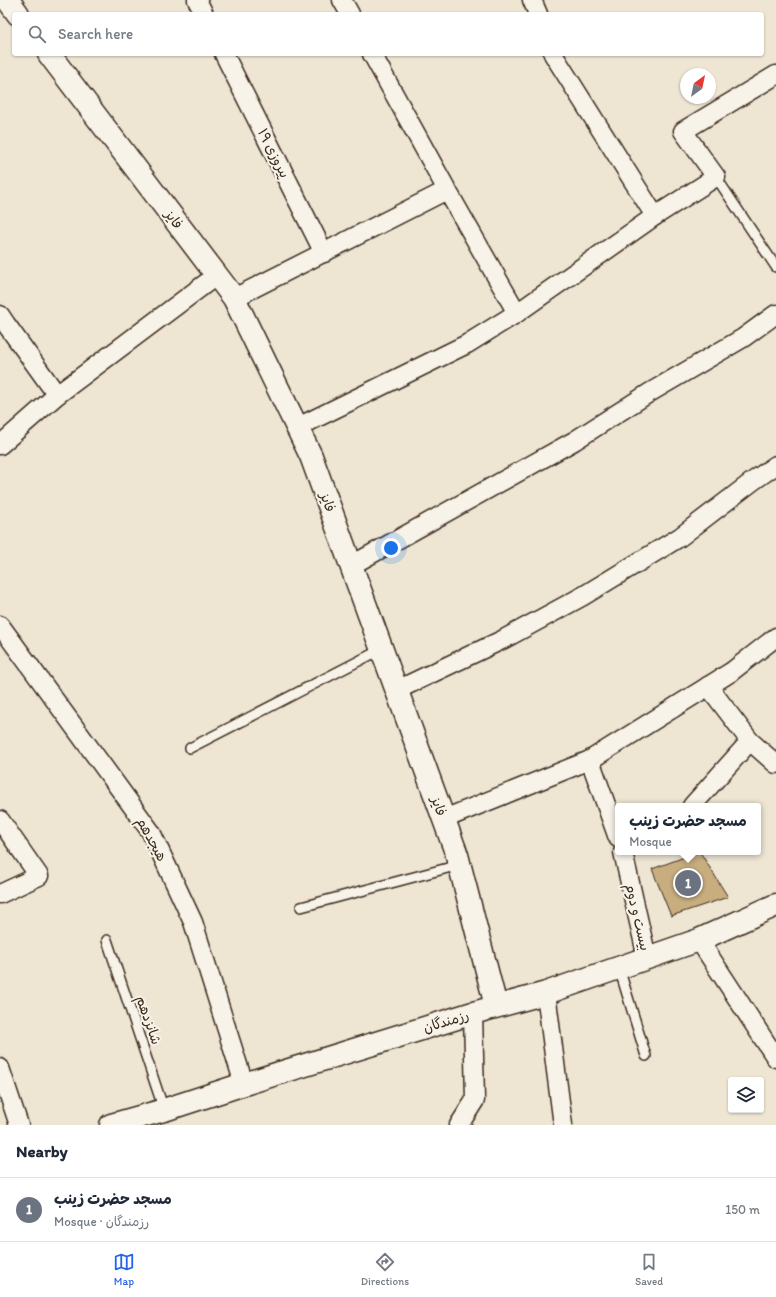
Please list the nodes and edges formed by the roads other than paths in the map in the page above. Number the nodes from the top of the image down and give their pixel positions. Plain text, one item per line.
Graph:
1 (8, 0) edge
2 (197, 0) edge
3 (342, 0) edge
4 (532, 0) edge
5 (17, 12) edge
6 (203, 12) edge
7 (349, 12) edge
8 (537, 12) edge
9 (51, 56) edge
10 (225, 56) edge
11 (373, 56) edge
12 (554, 56) edge
13 (776, 75) edge
14 (716, 177) junction
15 (447, 190) junction
16 (655, 216) junction
17 (324, 253) junction
18 (776, 266) edge
19 (217, 275) junction
20 (234, 298) junction
21 (517, 313) junction
22 (776, 314) edge
23 (0, 315) edge
24 (57, 396) junction
25 (298, 427) junction
26 (0, 445) edge
27 (776, 465) edge
28 (352, 565) junction
29 (0, 625) edge
30 (776, 637) edge
31 (382, 649) junction
32 (708, 686) junction
33 (397, 690) junction
34 (750, 741) junction
35 (190, 748) dead end
36 (590, 760) junction
37 (776, 764) edge
38 (695, 803) edge
39 (444, 819) junction
40 (0, 820) edge
41 (615, 830) edge
42 (624, 855) edge
43 (459, 865) junction
44 (0, 894) edge
45 (776, 905) edge
46 (301, 907) dead end
47 (107, 940) dead end
48 (699, 940) junction
49 (647, 958) junction
50 (618, 968) junction
51 (546, 993) junction
52 (496, 1006) junction
53 (473, 1013) junction
54 (646, 1056) dead end
55 (776, 1058) edge
56 (0, 1068) edge
57 (244, 1084) junction
58 (164, 1110) junction
59 (19, 1125) edge
60 (111, 1125) edge
61 (459, 1125) edge
62 (563, 1125) edge

1 - 5 street
2 - 6 street
3 - 7 street
4 - 8 street
9 - 19 street, فایز
10 - 17 street, پیروزی ۱۹
11 - 15 street
12 - 16 street
13 - 14 street
14 - 16 street
14 - 18 lane
15 - 17 street
15 - 21 street
16 - 21 street
17 - 20 street
19 - 20 street, فایز
19 - 24 street
20 - 25 street, فایز
21 - 25 street
22 - 28 street
23 - 24 street
24 - 26 street
25 - 28 street, فایز
27 - 33 street
28 - 31 street, فایز
29 - 57 street, هیجدهم
30 - 32 street
31 - 33 street, فایز
31 - 35 lane
32 - 34 street
32 - 36 street
33 - 39 street, فایز
34 - 37 street
34 - 38 street
36 - 39 street
36 - 41 street
39 - 43 street, فایز
40 - 44 street
42 - 49 street, بیست و دوم
43 - 46 lane
43 - 52 street, فایز
45 - 48 street, رزمندگان
47 - 58 lane, شانزدهم
48 - 49 street, رزمندگان
48 - 55 street
49 - 50 street, رزمندگان
50 - 51 street, رزمندگان
50 - 54 lane
51 - 52 street, رزمندگان
51 - 62 street
52 - 53 street, رزمندگان
53 - 57 street, رزمندگان
53 - 61 street
56 - 59 street
57 - 58 street, رزمندگان
58 - 60 street, رزمندگان

